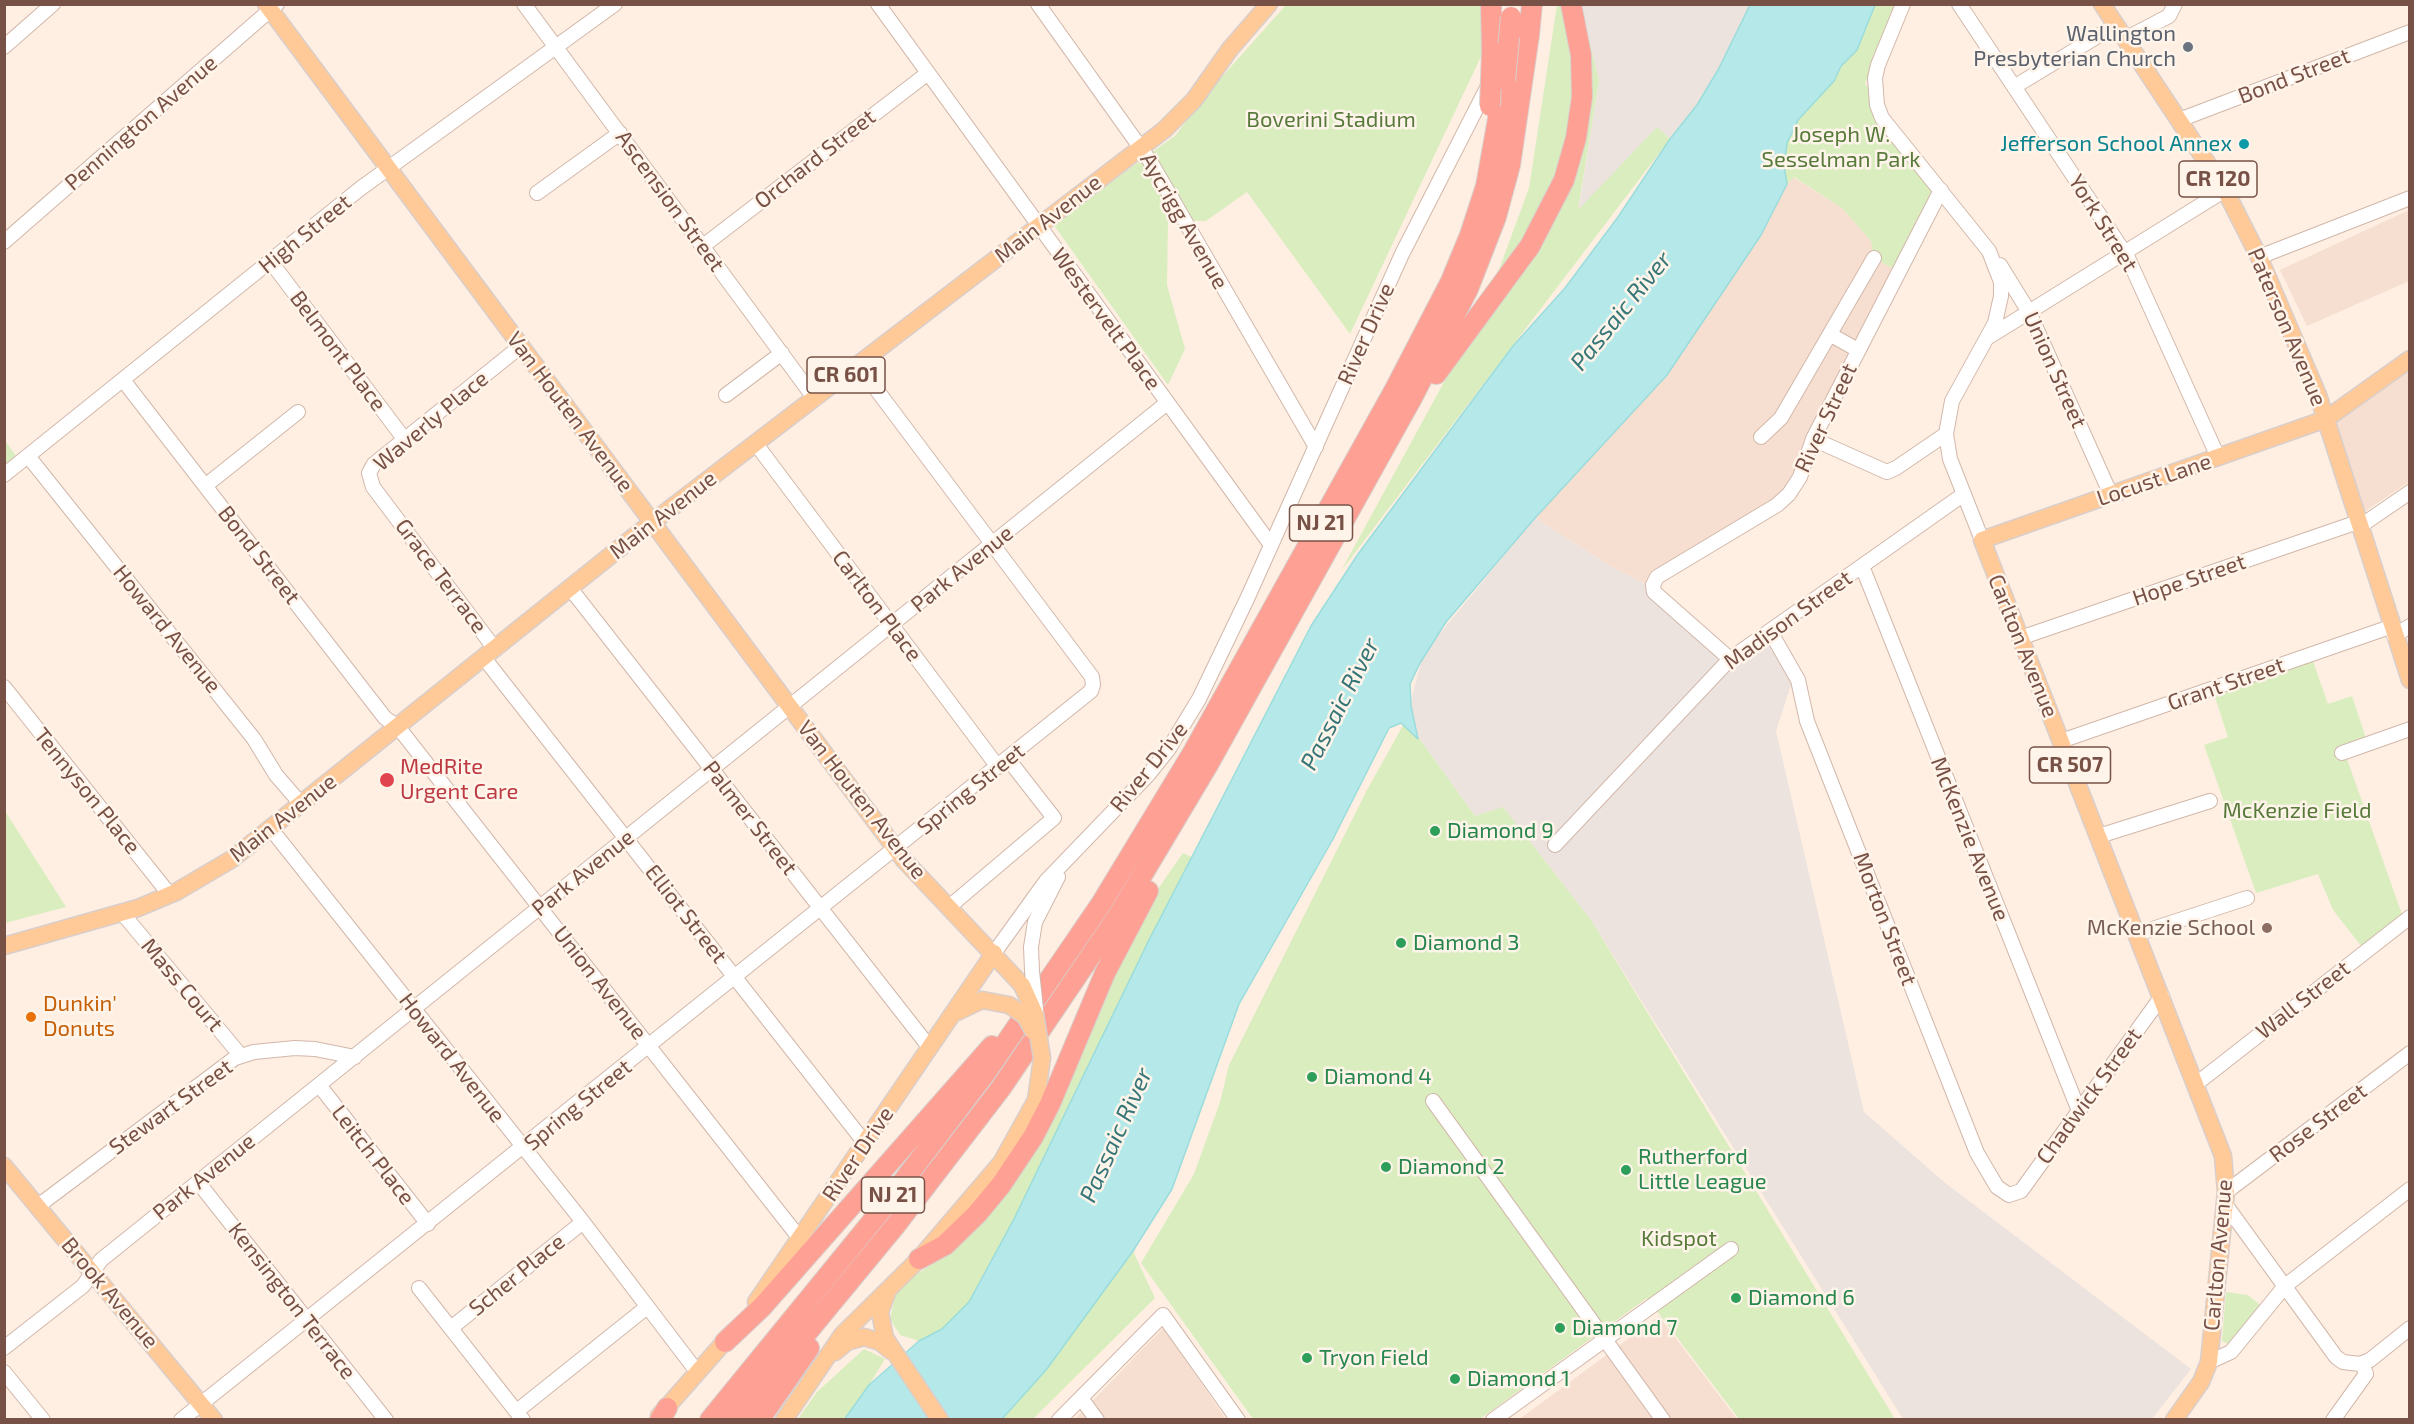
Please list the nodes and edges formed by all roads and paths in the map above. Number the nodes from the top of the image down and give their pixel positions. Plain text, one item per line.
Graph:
1 (53, 4) edge
2 (524, 4) edge
3 (615, 4) edge
4 (878, 4) edge
5 (1038, 4) edge
6 (1269, 4) edge
7 (1491, 4) edge
8 (1532, 4) edge
9 (1571, 4) edge
10 (1903, 4) edge
11 (1959, 4) edge
12 (2175, 4) edge
13 (271, 6) edge
14 (1512, 11) edge
15 (2114, 17) edge
16 (2409, 32) edge
17 (4, 47) edge
18 (556, 47) junction
19 (928, 73) junction
20 (2014, 87) junction
21 (2179, 120) junction
22 (620, 133) junction
23 (1142, 147) junction
24 (389, 168) junction
25 (1941, 189) junction
26 (2225, 190) junction
27 (537, 193) dead end
28 (2409, 198) edge
29 (1478, 211) junction
30 (1039, 227) junction
31 (4, 242) edge
32 (703, 246) junction
33 (1989, 251) junction
34 (2125, 252) junction
35 (2259, 257) junction
36 (1874, 258) dead end
37 (271, 262) junction
38 (2029, 312) junction
39 (1831, 335) junction
40 (1987, 339) junction
41 (521, 346) junction
42 (1858, 350) junction
43 (782, 353) junction
44 (2409, 359) edge
45 (858, 365) junction
46 (123, 380) junction
47 (726, 395) dead end
48 (814, 399) junction
49 (1167, 403) junction
50 (298, 412) dead end
51 (2326, 419) junction
52 (1395, 429) junction
53 (1946, 435) junction
54 (1761, 437) dead end
55 (1813, 439) junction
56 (405, 440) junction
57 (756, 444) junction
58 (1316, 447) junction
59 (28, 456) junction
60 (2218, 457) junction
61 (4, 475) edge
62 (205, 486) junction
63 (2409, 492) edge
64 (1964, 494) junction
65 (2111, 495) junction
66 (386, 503) joint
67 (652, 522) junction
68 (2359, 524) junction
69 (1982, 540) junction
70 (993, 544) junction
71 (1271, 545) junction
72 (1862, 566) junction
73 (570, 588) junction
74 (892, 625) junction
75 (2409, 626) edge
76 (1770, 631) junction
77 (2392, 632) junction
78 (2020, 638) junction
79 (489, 653) junction
80 (1730, 659) junction
81 (1260, 672) junction
82 (2409, 680) edge
83 (4, 687) edge
84 (791, 707) junction
85 (398, 727) junction
86 (2409, 729) edge
87 (2061, 741) junction
88 (2342, 753) dead end
89 (1003, 763) junction
90 (712, 770) junction
91 (2210, 801) dead end
92 (302, 805) junction
93 (271, 829) junction
94 (2099, 836) junction
95 (626, 839) junction
96 (1555, 844) dead end
97 (897, 849) junction
98 (1069, 859) junction
99 (170, 895) junction
100 (2247, 898) dead end
101 (949, 907) junction
102 (540, 908) junction
103 (822, 909) junction
104 (123, 914) junction
105 (2409, 916) edge
106 (2137, 934) junction
107 (4, 946) edge
108 (994, 953) junction
109 (1063, 961) junction
110 (736, 978) junction
111 (2162, 996) junction
112 (414, 1009) junction
113 (948, 1021) junction
114 (1038, 1023) junction
115 (650, 1047) junction
116 (930, 1048) junction
117 (2409, 1053) edge
118 (241, 1056) junction
119 (355, 1057) junction
120 (1042, 1058) junction
121 (2196, 1084) junction
122 (319, 1085) junction
123 (1433, 1101) dead end
124 (2079, 1111) junction
125 (865, 1143) junction
126 (524, 1148) junction
127 (4, 1166) edge
128 (198, 1182) junction
129 (2409, 1189) edge
130 (2015, 1194) joint
131 (2225, 1198) junction
132 (38, 1206) junction
133 (583, 1222) junction
134 (428, 1224) junction
135 (801, 1240) junction
136 (1731, 1249) dead end
137 (873, 1253) junction
138 (919, 1259) junction
139 (93, 1272) junction
140 (890, 1284) junction
141 (2285, 1286) junction
142 (419, 1288) dead end
143 (647, 1307) junction
144 (307, 1319) junction
145 (451, 1328) junction
146 (2409, 1328) edge
147 (1607, 1340) junction
148 (725, 1342) junction
149 (4, 1348) edge
150 (894, 1355) junction
151 (2209, 1362) junction
152 (2362, 1363) junction
153 (4, 1372) edge
154 (698, 1373) junction
155 (806, 1384) junction
156 (1081, 1398) junction
157 (201, 1404) junction
158 (1514, 1414) edge
159 (520, 1415) edge
160 (661, 1416) edge
161 (44, 1419) edge
162 (182, 1419) edge
163 (214, 1419) edge
164 (386, 1419) edge
165 (710, 1419) edge
166 (735, 1419) edge
167 (759, 1419) edge
168 (784, 1419) edge
169 (940, 1419) edge
170 (1059, 1419) edge
171 (1097, 1419) edge
172 (1238, 1419) edge
173 (1493, 1419) edge
174 (1664, 1419) edge
175 (2174, 1419) edge
176 (2334, 1419) edge

1 - 17 street
2 - 18 street, Ascension Street
3 - 18 street, High Street
4 - 19 street, Westervelt Place
5 - 23 street, Aycrigg Avenue
6 - 23 main road, Main Avenue / CR 601
7 - 29 highway, bridge
8 - 52 highway, NJ 21, bridge
8 - 58 street, River Drive
9 - 52 highway
10 - 25 street, Carlton Avenue
11 - 20 street, York Street
12 - 15 street
13 - 24 main road, Van Houten Avenue
13 - 31 street, Pennington Avenue
14 - 29 highway, NJ 21, bridge
15 - 20 street
15 - 21 main road, Paterson Avenue / CR 120
16 - 21 street, Bond Street
18 - 22 street, Ascension Street
18 - 24 street, High Street
19 - 30 street, Westervelt Place
19 - 32 street, Orchard Street
20 - 34 street, York Street
21 - 26 main road, Paterson Avenue / CR 120
22 - 27 street
22 - 32 street, Ascension Street
23 - 30 main road, Main Avenue / CR 601
23 - 58 street, Aycrigg Avenue
24 - 37 street, High Street
24 - 41 main road, Van Houten Avenue
25 - 33 street, Carlton Avenue
25 - 42 street, River Street
26 - 34 street
26 - 35 main road, Paterson Avenue / CR 120
28 - 35 street
29 - 109 highway, NJ 21
30 - 45 main road, Main Avenue / CR 601
30 - 49 street, Westervelt Place
32 - 43 street, Ascension Street
33 - 38 street, Union Street
33 - 40 street, Carlton Avenue
34 - 38 street
34 - 60 street, York Street
35 - 51 main road, Paterson Avenue / CR 120
36 - 39 street
37 - 46 street, High Street
37 - 56 street, Belmont Place
38 - 40 street
38 - 65 street, Union Street
39 - 42 street
39 - 54 street
40 - 53 street, Carlton Avenue
41 - 56 street, Waverly Place
41 - 67 main road, Van Houten Avenue
42 - 55 street, River Street
43 - 47 street
43 - 48 street, Ascension Street
44 - 51 main road, Locust Lane
45 - 48 main road, Main Avenue / CR 601
45 - 70 street
46 - 59 street, High Street
46 - 62 street, Bond Street
48 - 57 main road, Main Avenue / CR 601
49 - 70 street, Park Avenue
49 - 71 street, Westervelt Place
50 - 62 street
51 - 60 main road, Locust Lane
51 - 68 main road, Paterson Avenue / CR 120
52 - 81 highway, NJ 21
53 - 55 street
53 - 64 street, Carlton Avenue
55 - 80 street, River Street
56 - 66 street, Waverly Place
57 - 67 main road, Main Avenue / CR 601
57 - 74 street, Carlton Place
58 - 71 street, River Drive
59 - 61 street, High Street
59 - 92 street, Howard Avenue
60 - 65 main road, Locust Lane
62 - 85 street, Bond Street
63 - 68 street, Hope Street
64 - 69 street, Carlton Avenue
64 - 72 street, Madison Street
65 - 69 main road, Locust Lane
66 - 79 street, Grace Terrace
67 - 73 main road, Main Avenue / CR 601
67 - 84 main road, Van Houten Avenue
68 - 77 main road, Paterson Avenue / CR 120
68 - 78 street, Hope Street
69 - 78 main road, Carlton Avenue / CR 507
70 - 74 street, Park Avenue
70 - 89 street, Spring Street
71 - 98 street, River Drive
72 - 76 street, Madison Street
72 - 124 street, McKenzie Avenue
73 - 79 main road, Main Avenue / CR 601
73 - 90 street, Palmer Street
74 - 84 street, Park Avenue
74 - 89 street, Carlton Place
75 - 77 street, Grant Street
76 - 80 street, Madison Street
76 - 130 street, Morton Street
77 - 82 main road, Paterson Avenue / CR 120
77 - 87 street, Grant Street
78 - 87 main road, Carlton Avenue / CR 507
79 - 85 main road, Main Avenue / CR 601
79 - 95 street, Elliot Street
80 - 96 street, Madison Street
81 - 137 highway, NJ 21
81 - 138 highway
83 - 99 street, Tennyson Place
84 - 90 street, Park Avenue
84 - 97 main road, Van Houten Avenue
85 - 92 main road, Main Avenue / CR 601
85 - 102 street, Union Avenue
86 - 88 street
87 - 94 main road, Carlton Avenue / CR 507
89 - 97 street, Spring Street
89 - 101 street, Carlton Place
90 - 95 street, Park Avenue
90 - 103 street, Palmer Street
91 - 94 street
92 - 93 main road, Main Avenue / CR 601
93 - 99 main road, Main Avenue / CR 601
93 - 112 street, Howard Avenue
94 - 106 main road, Carlton Avenue / CR 507
95 - 102 street, Park Avenue
95 - 110 street, Elliot Street
97 - 101 main road, Van Houten Avenue
97 - 103 street, Spring Street
98 - 108 street, River Drive
98 - 114 street, bridge
99 - 104 main road, Main Avenue / CR 601
100 - 106 street
101 - 108 main road, Van Houten Avenue
102 - 112 street, Park Avenue
102 - 115 street, Union Avenue
103 - 110 street, Spring Street
103 - 116 street, Palmer Street
104 - 107 main road, Main Avenue / CR 601
104 - 118 street, Mass Court
105 - 121 street, Wall Street
106 - 111 main road, Carlton Avenue / CR 507
108 - 113 main road, River Drive
108 - 114 main road, Van Houten Avenue, bridge
109 - 148 highway
109 - 165 highway, NJ 21
110 - 115 street, Spring Street
110 - 125 street, Elliot Street
111 - 121 main road, Carlton Avenue / CR 507
111 - 124 street, Chadwick Street
112 - 119 street, Park Avenue
112 - 126 street, Howard Avenue
113 - 116 main road, River Drive
113 - 120 main road, bridge
114 - 120 main road, Van Houten Avenue, bridge
115 - 126 street, Spring Street
115 - 135 street, Union Avenue
116 - 125 main road, River Drive
117 - 131 street, Rose Street
118 - 119 street, Stewart Street
118 - 132 street, Stewart Street
119 - 122 street, Park Avenue
120 - 138 main road
121 - 131 main road, Carlton Avenue / CR 507
122 - 128 street, Park Avenue
122 - 134 street, Leitch Place
123 - 147 street
124 - 130 street, Chadwick Street
125 - 135 main road, River Drive
126 - 133 street, Howard Avenue
126 - 134 street, Spring Street
127 - 132 main road, Brook Avenue
128 - 139 street, Park Avenue
128 - 144 street, Kensington Terrace
129 - 141 street
131 - 141 street
131 - 151 main road, Carlton Avenue / CR 507
132 - 139 main road, Brook Avenue
133 - 143 street, Howard Avenue
133 - 145 street, Scher Place
134 - 144 street, Spring Street
135 - 148 main road, River Drive
136 - 147 street
137 - 166 highway, NJ 21
137 - 167 highway
138 - 140 main road
139 - 149 street, Park Avenue
139 - 157 main road, Brook Avenue
140 - 150 main road
140 - 155 main road
141 - 151 street
141 - 152 street
142 - 145 street
143 - 154 street, Howard Avenue
143 - 159 street
144 - 157 street, Spring Street
144 - 164 street, Kensington Terrace
145 - 159 street
146 - 152 street
147 - 158 street
147 - 174 street
148 - 154 main road, River Drive
150 - 155 main road
150 - 169 main road
151 - 175 main road, Carlton Avenue / CR 507
152 - 176 street
153 - 161 street
154 - 160 main road, River Drive
155 - 168 main road
156 - 170 street
156 - 171 street
156 - 172 street
157 - 162 street, Spring Street
157 - 163 main road, Brook Avenue
158 - 173 street

